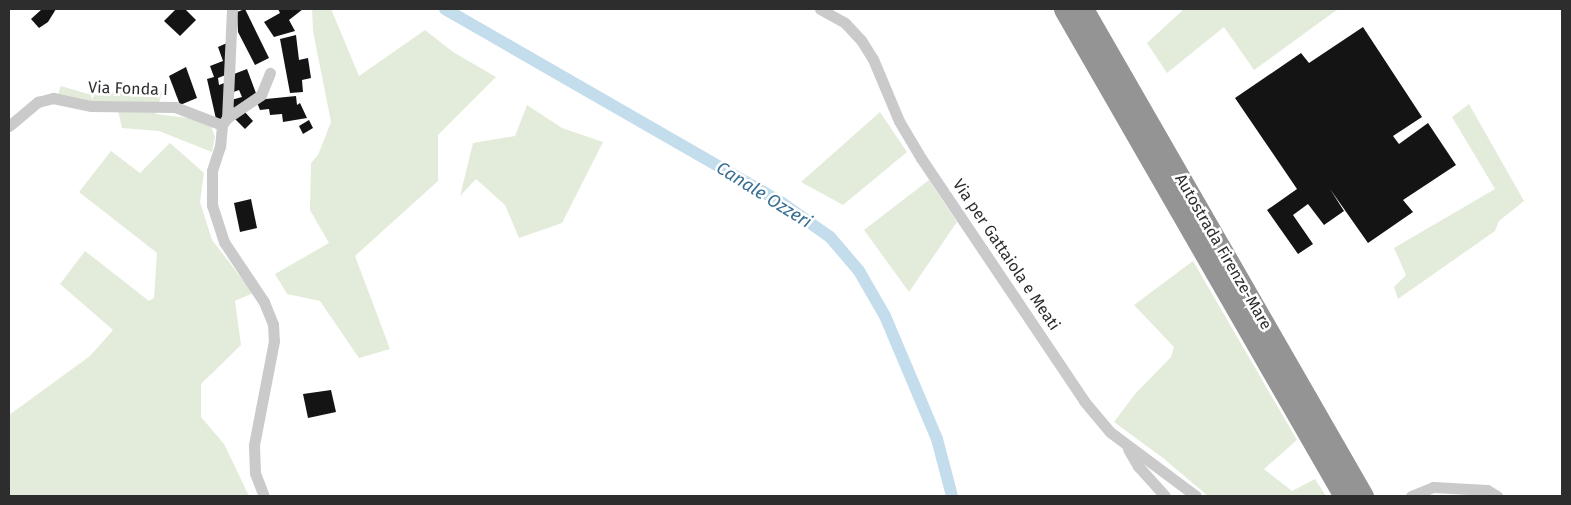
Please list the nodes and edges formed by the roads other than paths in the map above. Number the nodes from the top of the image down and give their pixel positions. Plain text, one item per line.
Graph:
1 (232, 9) edge
2 (820, 9) edge
3 (1064, 9) edge
4 (1083, 9) edge
5 (270, 73) dead end
6 (225, 122) junction
7 (9, 126) edge
8 (1124, 443) junction
9 (1414, 494) edge
10 (264, 496) edge
11 (1165, 496) edge
12 (1196, 496) edge
13 (1344, 496) edge
14 (1363, 496) edge
15 (1497, 496) edge

1 - 6 street
2 - 8 street, Via per Gattaiola e Meati
3 - 13 highway, Autostrada Firenze-Mare
4 - 14 highway, Autostrada Firenze-Mare
5 - 6 street
6 - 7 street, Via Fonda I
6 - 10 street
8 - 11 street
8 - 12 street, Via per Gattaiola e Meati
9 - 15 street

